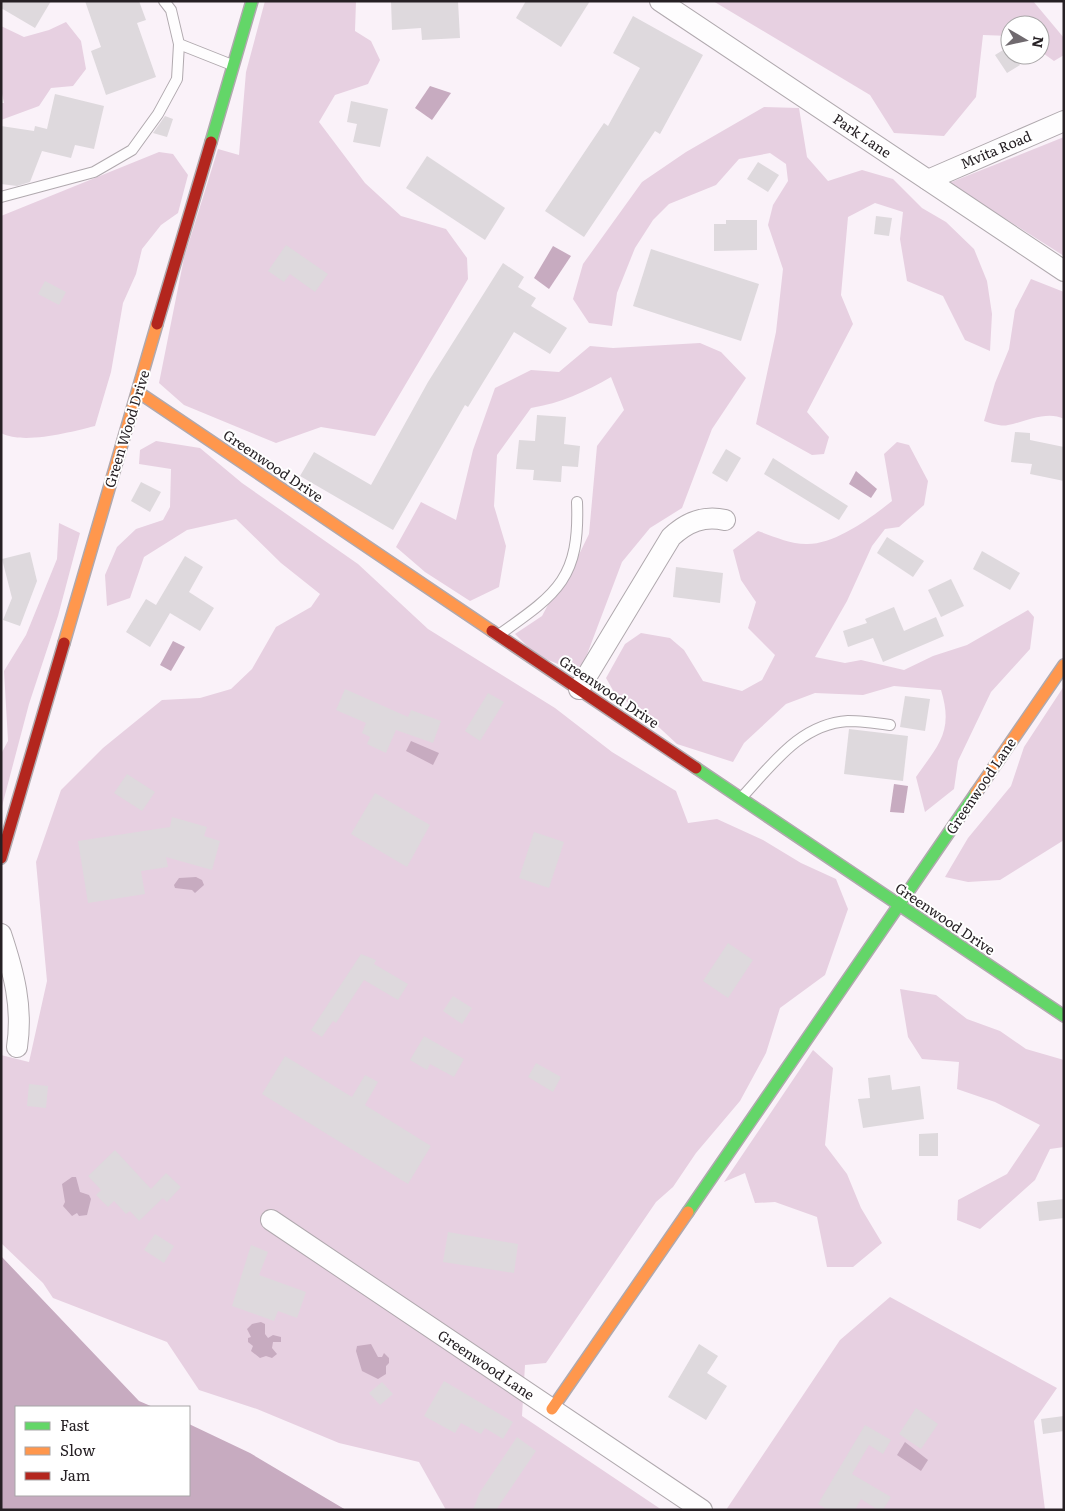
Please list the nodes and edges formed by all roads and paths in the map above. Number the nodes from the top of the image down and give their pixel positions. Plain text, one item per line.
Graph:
1 (164, 1) edge
2 (252, 1) edge
3 (660, 1) edge
4 (179, 44) junction
5 (233, 66) junction
6 (1064, 121) edge
7 (928, 180) junction
8 (1, 196) edge
9 (1064, 271) edge
10 (138, 392) junction
11 (577, 502) dead end
12 (725, 520) dead end
13 (499, 635) junction
14 (1064, 665) edge
15 (579, 689) junction
16 (890, 725) dead end
17 (740, 799) junction
18 (1, 858) edge
19 (899, 906) junction
20 (1, 934) edge
21 (1064, 1016) edge
22 (17, 1047) dead end
23 (271, 1220) dead end
24 (552, 1409) junction
25 (702, 1510) edge

1 - 4 lane
2 - 5 street, Green Wood Drive
3 - 7 street, Park Lane
4 - 5 lane
4 - 8 lane
5 - 10 street, Green Wood Drive
6 - 7 street, Mvita Road
7 - 9 street, Park Lane
10 - 13 street, Greenwood Drive
10 - 18 street, Green Wood Drive
11 - 13 lane
12 - 15 street
13 - 15 street, Greenwood Drive
14 - 19 street, Greenwood Lane
15 - 17 street, Greenwood Drive
16 - 17 lane
17 - 19 street, Greenwood Drive
19 - 21 street, Greenwood Drive
19 - 24 street, Greenwood Lane
20 - 22 street
23 - 24 street, Greenwood Lane
24 - 25 street, Greenwood Lane

